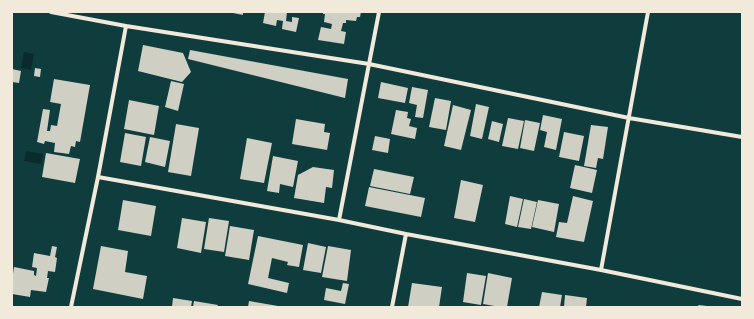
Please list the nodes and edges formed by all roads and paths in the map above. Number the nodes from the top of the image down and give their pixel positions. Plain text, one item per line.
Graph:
1 (51, 12) edge
2 (380, 12) edge
3 (648, 12) edge
4 (126, 26) junction
5 (369, 64) junction
6 (628, 118) junction
7 (742, 137) edge
8 (98, 177) junction
9 (339, 220) junction
10 (406, 234) junction
11 (601, 270) junction
12 (742, 299) edge
13 (71, 307) edge
14 (392, 307) edge

1 - 4 street
2 - 5 street
3 - 6 street
4 - 5 street
4 - 8 street
5 - 6 street
5 - 9 street
6 - 7 street
6 - 11 street
8 - 9 street
8 - 13 street
9 - 10 street
10 - 11 street
10 - 14 street
11 - 12 street

